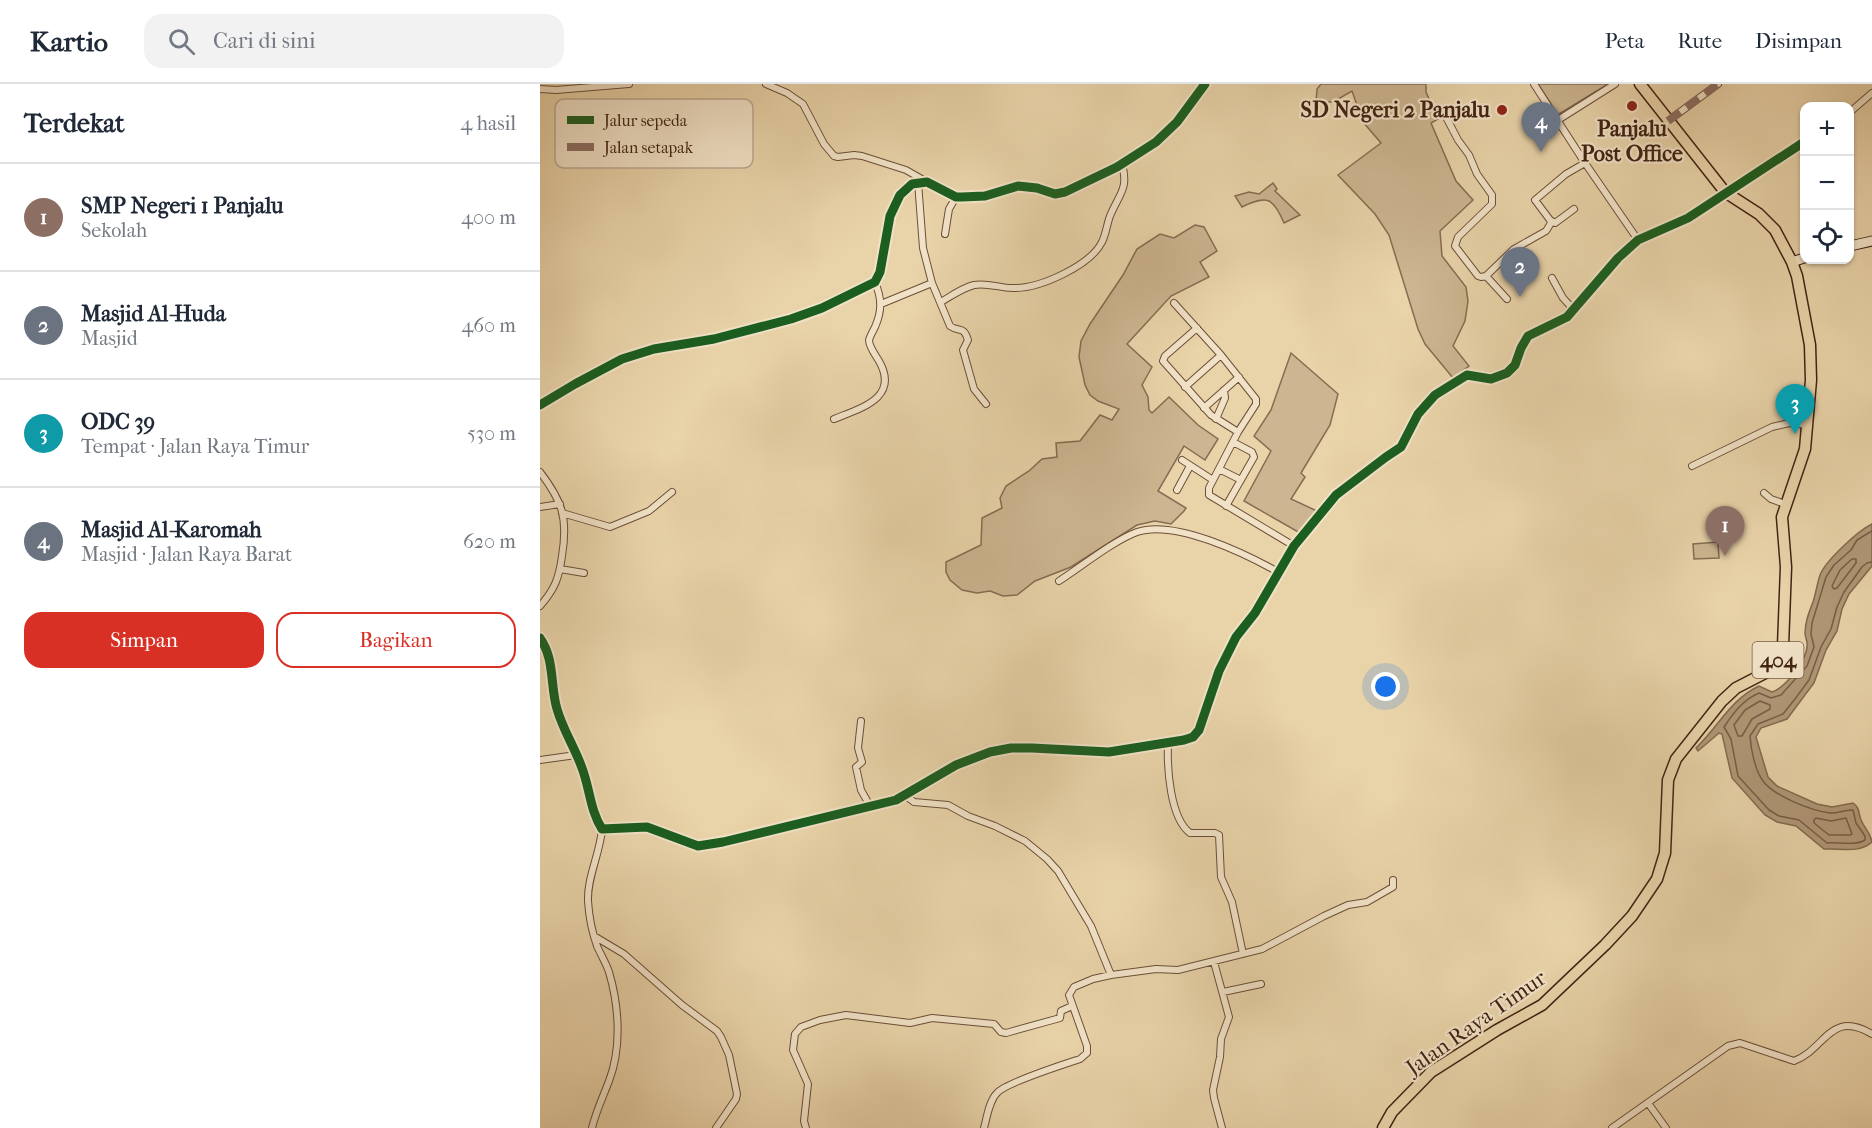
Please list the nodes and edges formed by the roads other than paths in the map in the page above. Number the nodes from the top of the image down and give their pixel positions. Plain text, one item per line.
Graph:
1 (628, 84) edge
2 (766, 84) edge
3 (1205, 84) edge
4 (1534, 84) edge
5 (1614, 84) edge
6 (1640, 84) edge
7 (1718, 84) edge
8 (540, 89) edge
9 (1872, 93) edge
10 (1854, 109) edge
11 (1446, 117) dead end
12 (1558, 120) junction
13 (1668, 121) junction
14 (1800, 145) edge
15 (1585, 163) junction
16 (1119, 166) junction
17 (922, 182) junction
18 (1725, 192) junction
19 (956, 197) junction
20 (1574, 209) dead end
21 (1550, 220) junction
22 (945, 234) dead end
23 (1638, 240) junction
24 (1872, 242) edge
25 (1854, 245) edge
26 (1800, 259) edge
27 (1792, 262) junction
28 (1486, 276) junction
29 (1552, 278) dead end
30 (875, 282) junction
31 (933, 283) junction
32 (1507, 299) dead end
33 (941, 302) junction
34 (1173, 303) dead end
35 (881, 304) junction
36 (1574, 310) junction
37 (1197, 328) junction
38 (1221, 355) junction
39 (1239, 377) junction
40 (1185, 387) junction
41 (1224, 390) junction
42 (986, 404) dead end
43 (540, 405) edge
44 (1204, 408) junction
45 (834, 419) dead end
46 (1216, 419) junction
47 (1808, 425) junction
48 (1238, 432) junction
49 (1233, 442) junction
50 (1182, 460) dead end
51 (1190, 466) junction
52 (1692, 466) dead end
53 (1219, 469) junction
54 (540, 472) edge
55 (1213, 480) junction
56 (1241, 480) junction
57 (1177, 490) dead end
58 (672, 492) dead end
59 (1764, 493) dead end
60 (560, 504) junction
61 (1785, 504) junction
62 (1226, 506) junction
63 (540, 507) edge
64 (562, 513) junction
65 (1294, 546) junction
66 (560, 569) junction
67 (584, 573) dead end
68 (1280, 573) junction
69 (1059, 581) dead end
70 (540, 606) edge
71 (540, 638) edge
72 (861, 721) dead end
73 (1168, 744) junction
74 (576, 755) junction
75 (540, 760) edge
76 (906, 796) junction
77 (870, 806) junction
78 (602, 829) junction
79 (1393, 880) dead end
80 (594, 936) junction
81 (1243, 954) junction
82 (1214, 962) junction
83 (1111, 975) junction
84 (1261, 984) dead end
85 (1223, 992) junction
86 (1072, 1006) junction
87 (1872, 1034) edge
88 (1648, 1103) junction
89 (592, 1128) edge
90 (716, 1128) edge
91 (806, 1128) edge
92 (984, 1128) edge
93 (1222, 1128) edge
94 (1383, 1128) edge
95 (1612, 1128) edge
96 (1666, 1128) edge

1 - 8 street
2 - 17 street
3 - 16 street
4 - 12 street
5 - 12 street
6 - 13 main road, Jalan Raya Timur / 404
7 - 13 street
9 - 10 street
11 - 28 street
12 - 15 street
13 - 18 main road, Jalan Raya Timur / 404
14 - 18 street
15 - 21 street
15 - 23 street
16 - 19 street
16 - 33 street
17 - 19 street
17 - 30 street
17 - 31 street
18 - 23 street
18 - 27 main road, Jalan Raya Timur / 404
19 - 22 street
20 - 21 street
21 - 28 street
23 - 36 street
24 - 25 street
26 - 27 street
27 - 47 main road, Jalan Raya Timur / 404
28 - 32 street
29 - 36 street
30 - 35 street
30 - 43 street
31 - 33 street
31 - 35 street
33 - 42 street
34 - 37 street
35 - 45 street
36 - 65 street
37 - 38 street
37 - 40 street
38 - 39 street
38 - 40 street
39 - 41 street
39 - 48 street
40 - 44 street
41 - 44 street
41 - 46 street
44 - 46 street
46 - 48 street
47 - 52 street
47 - 61 main road, Jalan Raya Timur / 404
48 - 49 street
49 - 53 street
49 - 56 street
50 - 51 street
51 - 55 street
51 - 57 street
53 - 55 street
53 - 56 street
54 - 60 street
55 - 62 street
56 - 62 street
58 - 64 street
59 - 61 street
60 - 63 street
60 - 64 street
61 - 94 main road, Jalan Raya Timur / 404
62 - 65 street
64 - 66 street
65 - 68 street
66 - 67 street
66 - 70 street
68 - 69 street
68 - 73 street
71 - 74 street
72 - 77 street
73 - 76 street
73 - 81 street
74 - 75 street
74 - 78 street
76 - 77 street
76 - 83 street
77 - 78 street
78 - 80 street
79 - 81 street
80 - 89 street
80 - 90 street
81 - 82 street
82 - 83 street
82 - 85 street
83 - 86 street
84 - 85 street
85 - 93 street
86 - 91 street
86 - 92 street
87 - 88 street
88 - 95 street
88 - 96 street

